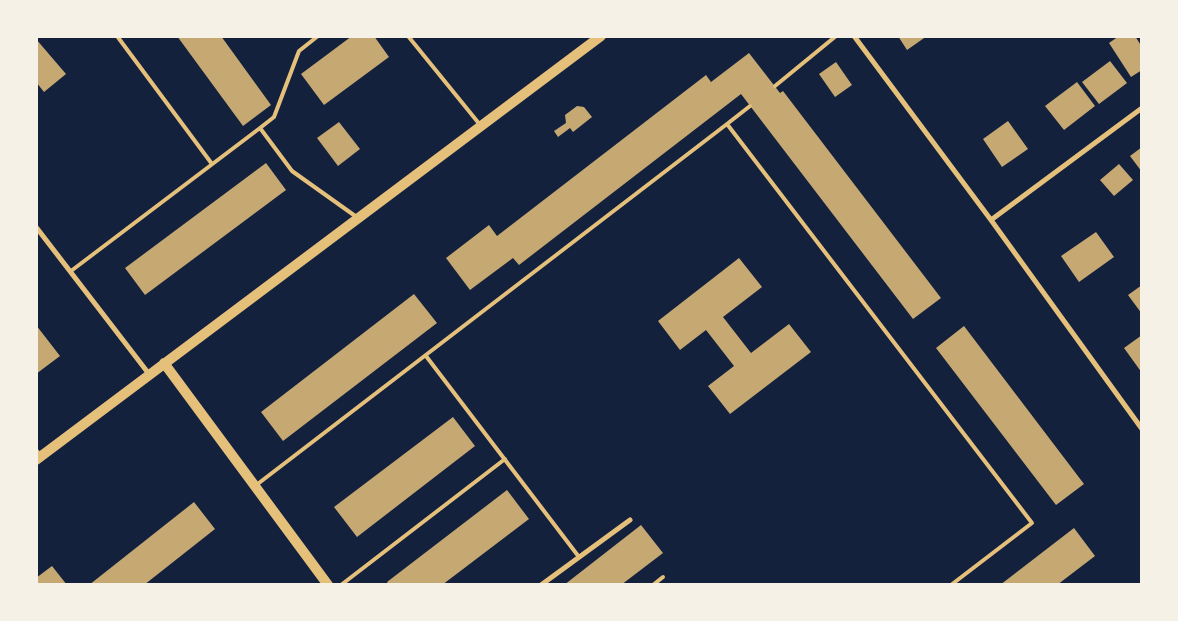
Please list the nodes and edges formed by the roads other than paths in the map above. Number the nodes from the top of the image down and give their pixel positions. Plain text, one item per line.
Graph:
1 (117, 36) edge
2 (318, 36) edge
3 (408, 36) edge
4 (602, 36) edge
5 (836, 36) edge
6 (854, 36) edge
7 (775, 86) dead end
8 (750, 106) dead end
9 (1142, 108) edge
10 (727, 124) junction
11 (481, 126) junction
12 (260, 128) junction
13 (212, 164) junction
14 (358, 218) junction
15 (991, 220) junction
16 (36, 226) edge
17 (71, 271) junction
18 (426, 356) junction
19 (164, 363) junction
20 (150, 374) junction
21 (1142, 429) edge
22 (38, 455) edge
23 (505, 459) junction
24 (255, 486) junction
25 (630, 520) dead end
26 (579, 556) junction
27 (663, 577) dead end
28 (328, 585) edge
29 (341, 585) edge
30 (541, 585) edge
31 (653, 585) edge
32 (951, 585) edge

1 - 13 lane
2 - 12 lane
3 - 11 lane
4 - 11 main road
5 - 7 lane
6 - 15 street
8 - 10 lane
9 - 15 street
10 - 18 lane
10 - 32 lane
11 - 14 main road
12 - 13 lane
12 - 14 lane
13 - 17 lane
14 - 19 main road
15 - 21 street
16 - 17 street
17 - 20 street
18 - 23 lane
18 - 24 lane
19 - 20 main road
19 - 24 main road
20 - 22 main road
23 - 26 lane
23 - 29 lane
24 - 28 main road
25 - 26 street
26 - 30 street
27 - 31 lane

